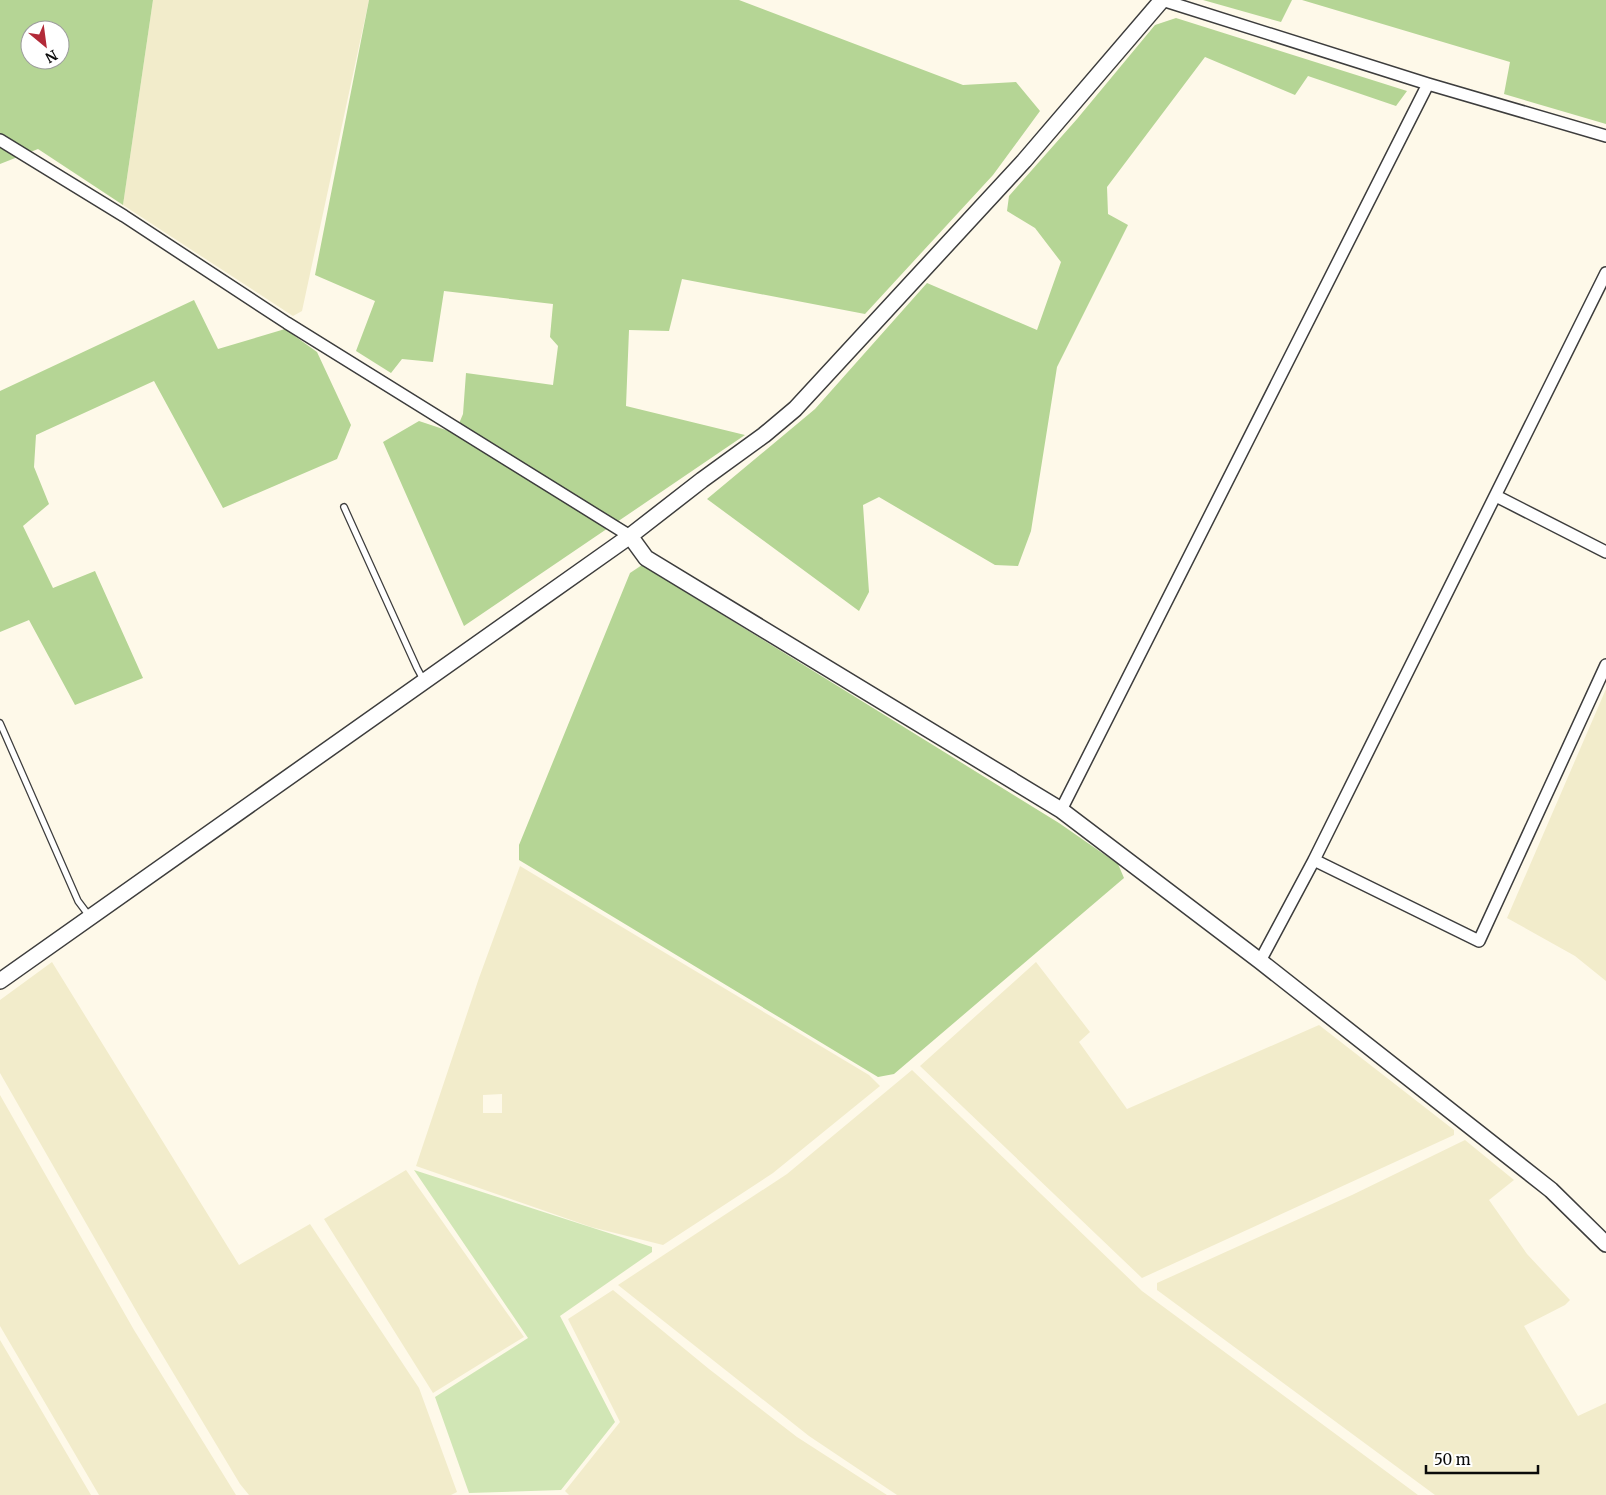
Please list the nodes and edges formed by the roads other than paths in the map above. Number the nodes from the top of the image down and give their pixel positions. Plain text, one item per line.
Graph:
1 (1162, 0) edge
2 (1428, 84) junction
3 (1606, 136) edge
4 (0, 140) edge
5 (1606, 273) edge
6 (1496, 496) junction
7 (344, 507) dead end
8 (630, 536) junction
9 (1606, 552) edge
10 (1606, 665) edge
11 (424, 681) junction
12 (0, 723) edge
13 (1061, 810) junction
14 (1314, 860) junction
15 (90, 917) junction
16 (1260, 961) junction
17 (0, 981) edge
18 (1606, 1244) edge

1 - 2 street
1 - 8 street
2 - 3 street
2 - 13 street
4 - 8 street
5 - 6 street
6 - 9 street
6 - 14 street
7 - 11 lane
8 - 11 street
8 - 13 street
10 - 14 street
11 - 15 street
12 - 15 lane
13 - 16 street
14 - 16 street
15 - 17 street
16 - 18 street

